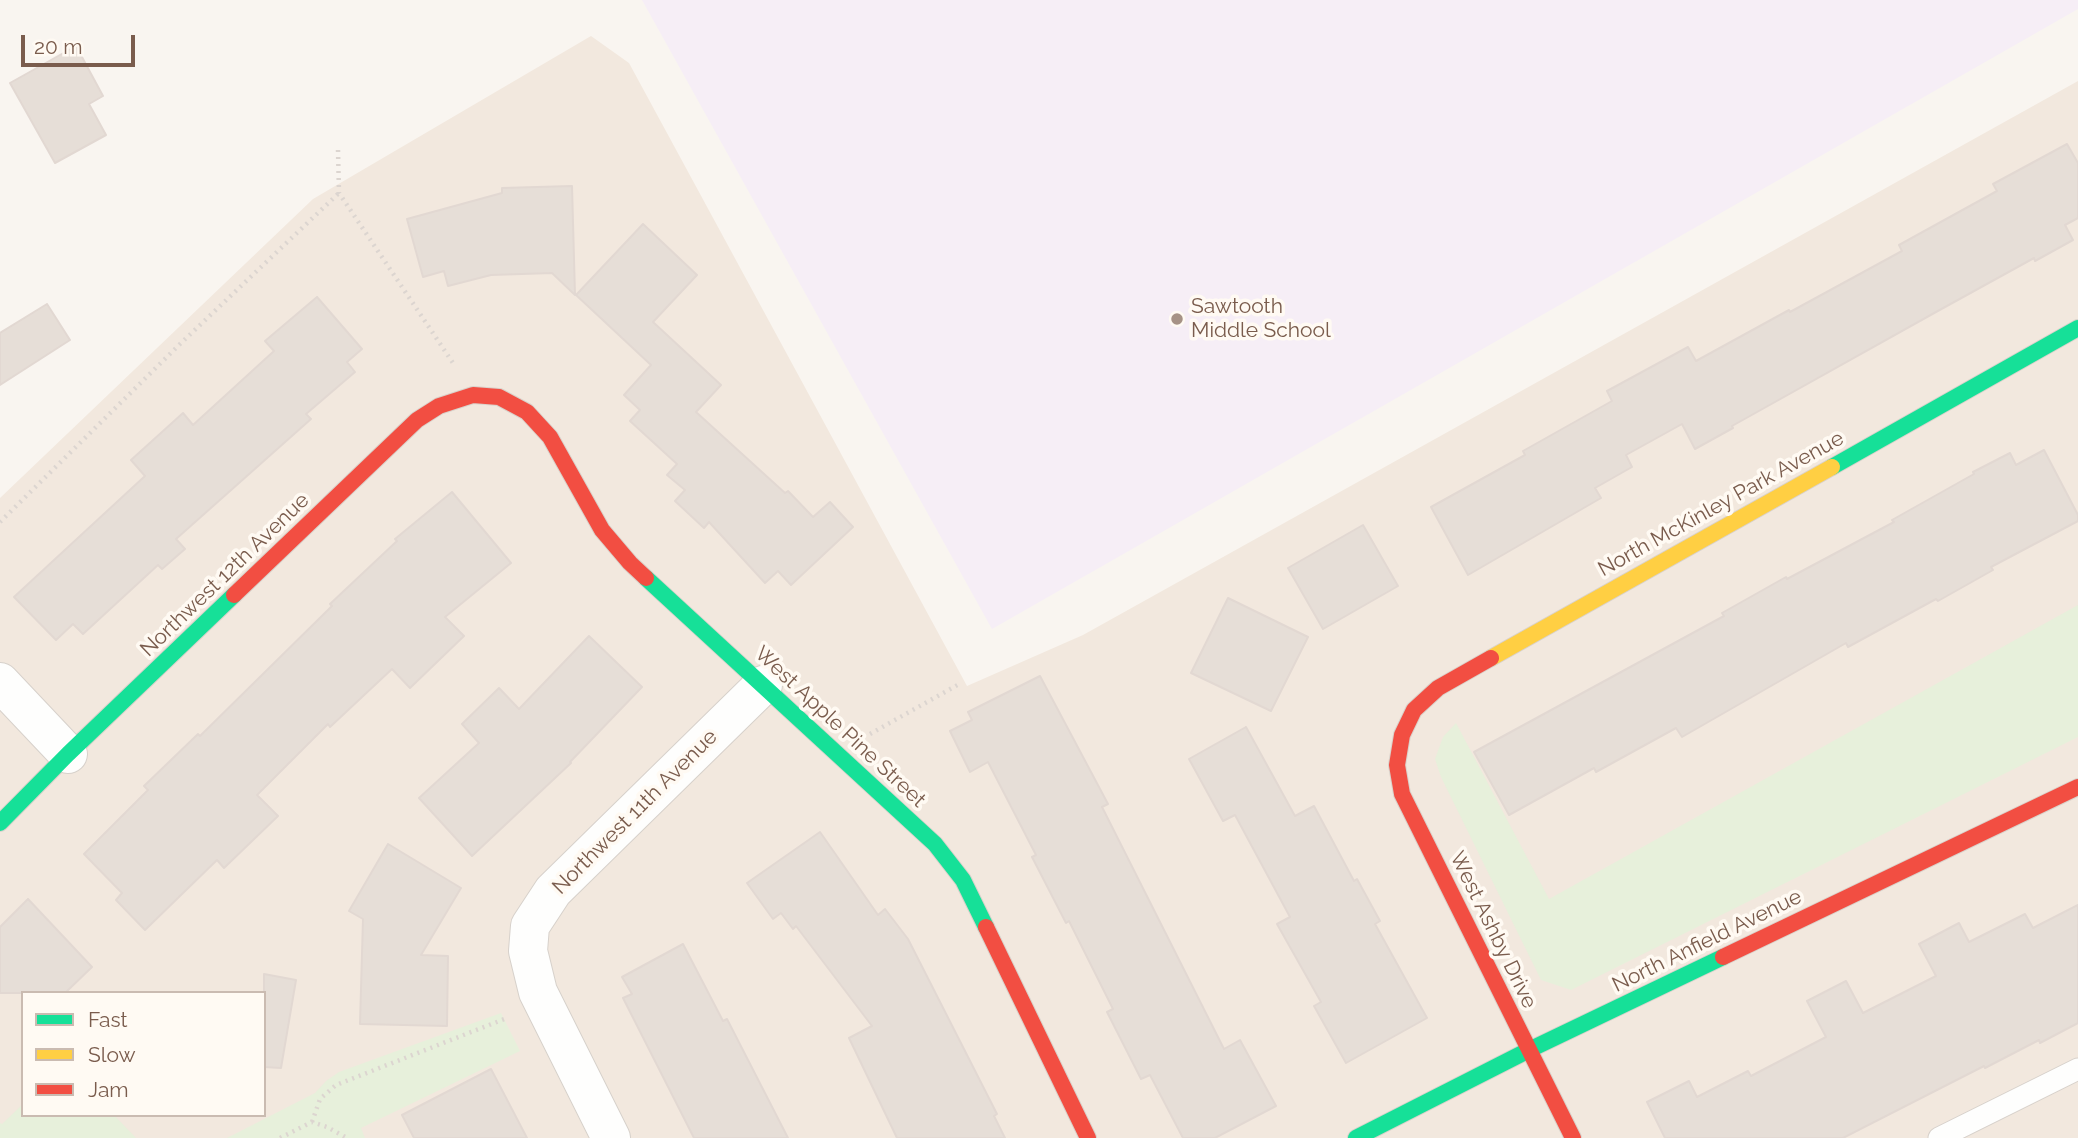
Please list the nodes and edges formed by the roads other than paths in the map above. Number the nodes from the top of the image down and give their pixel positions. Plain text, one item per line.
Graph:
1 (2074, 339) edge
2 (499, 397) joint
3 (0, 682) edge
4 (763, 685) junction
5 (1402, 735) joint
6 (68, 754) junction
7 (2078, 787) edge
8 (0, 823) edge
9 (1529, 1049) junction
10 (2078, 1069) edge
11 (611, 1138) edge
12 (1088, 1138) edge
13 (1356, 1138) edge
14 (1573, 1138) edge
15 (1939, 1138) edge

1 - 5 street, North McKinley Park Avenue
2 - 4 street, West Apple Pine Street
2 - 6 street, Northwest 12th Avenue
3 - 6 street
4 - 11 street, Northwest 11th Avenue
4 - 12 street, West Apple Pine Street
5 - 9 street, West Ashby Drive
6 - 8 street, Northwest 12th Avenue
7 - 9 street, North Anfield Avenue
9 - 13 street, North Anfield Avenue
9 - 14 street, West Ashby Drive
10 - 15 lane

